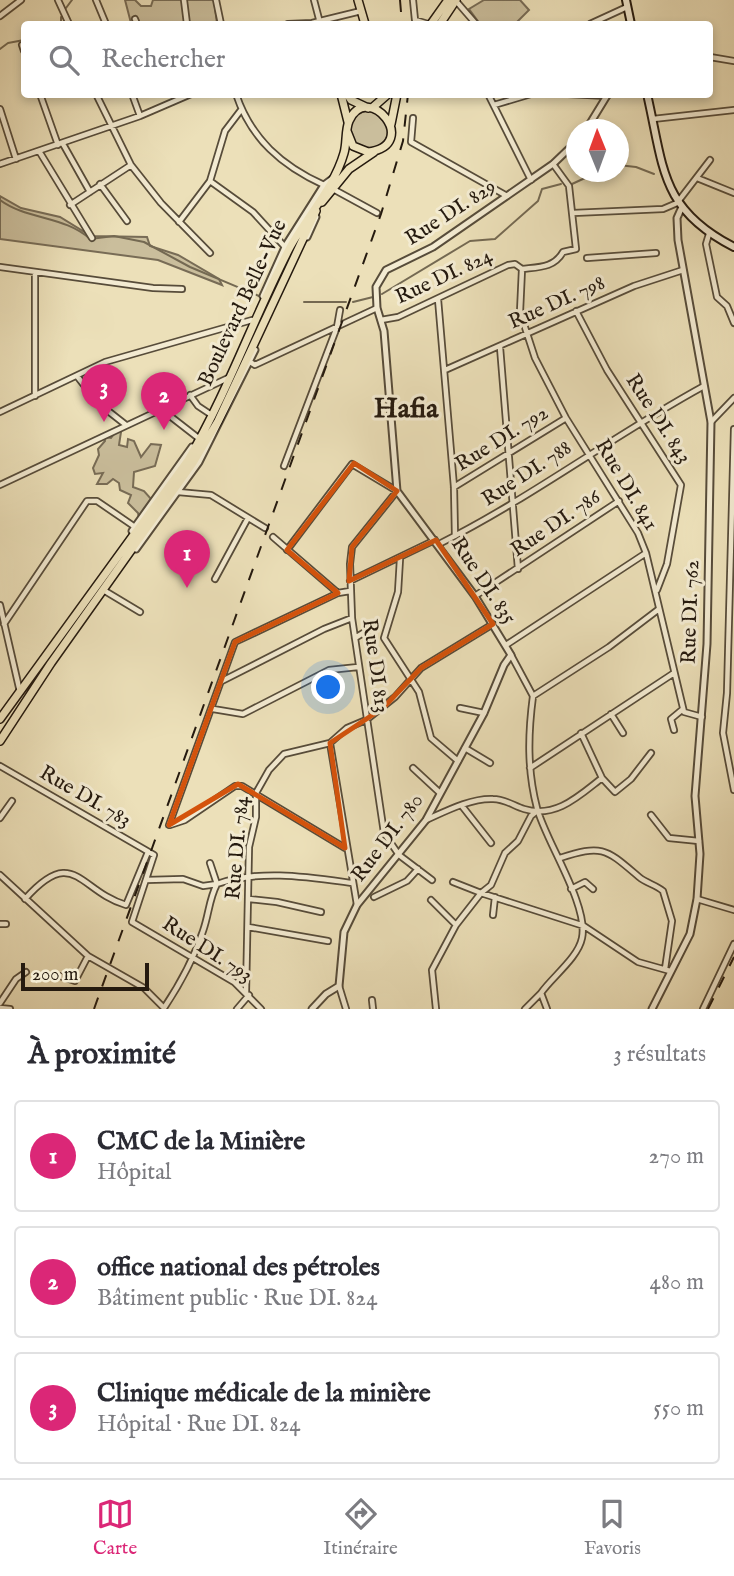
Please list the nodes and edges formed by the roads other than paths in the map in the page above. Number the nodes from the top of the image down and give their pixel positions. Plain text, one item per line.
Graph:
1 (21, 0) edge
2 (58, 0) edge
3 (96, 0) edge
4 (184, 0) edge
5 (216, 0) edge
6 (314, 0) edge
7 (358, 0) edge
8 (413, 0) edge
9 (448, 0) edge
10 (456, 0) edge
11 (627, 3) edge
12 (361, 11) junction
13 (0, 16) edge
14 (319, 19) junction
15 (68, 21) edge
16 (105, 21) edge
17 (187, 21) edge
18 (220, 21) edge
19 (316, 21) edge
20 (364, 21) edge
21 (419, 21) edge
22 (432, 21) edge
23 (442, 21) edge
24 (474, 21) edge
25 (595, 21) edge
26 (630, 21) edge
27 (713, 58) edge
28 (734, 61) edge
29 (42, 98) edge
30 (98, 98) edge
31 (133, 98) edge
32 (182, 98) edge
33 (237, 98) edge
34 (342, 98) edge
35 (350, 98) edge
36 (383, 98) edge
37 (396, 98) edge
38 (490, 98) edge
39 (518, 98) edge
40 (606, 98) edge
41 (648, 98) edge
42 (494, 105) junction
43 (371, 108) junction
44 (0, 109) edge
45 (241, 110) junction
46 (734, 110) edge
47 (140, 116) junction
48 (412, 118) dead end
49 (593, 119) edge
50 (653, 119) junction
51 (348, 122) junction
52 (110, 126) junction
53 (391, 128) junction
54 (347, 131) junction
55 (61, 144) junction
56 (39, 151) junction
57 (376, 151) junction
58 (566, 152) edge
59 (16, 159) junction
60 (710, 160) dead end
61 (0, 164) edge
62 (553, 164) junction
63 (131, 165) junction
64 (334, 177) junction
65 (697, 178) junction
66 (531, 180) junction
67 (210, 181) junction
68 (100, 184) junction
69 (324, 185) junction
70 (333, 189) junction
71 (90, 192) junction
72 (734, 192) edge
73 (507, 196) junction
74 (70, 205) junction
75 (318, 206) junction
76 (679, 206) junction
77 (572, 213) junction
78 (377, 214) dead end
79 (127, 221) dead end
80 (179, 222) junction
81 (709, 234) junction
82 (92, 238) dead end
83 (285, 247) junction
84 (734, 247) edge
85 (210, 253) dead end
86 (656, 253) dead end
87 (587, 258) dead end
88 (0, 267) edge
89 (521, 267) junction
90 (683, 270) junction
91 (35, 273) junction
92 (183, 289) dead end
93 (438, 299) junction
94 (377, 308) junction
95 (340, 310) dead end
96 (576, 311) junction
97 (252, 320) junction
98 (381, 320) junction
99 (734, 323) edge
100 (337, 327) junction
101 (526, 333) junction
102 (500, 346) junction
103 (250, 362) junction
104 (445, 370) junction
105 (78, 376) junction
106 (229, 378) junction
107 (704, 386) junction
108 (190, 395) junction
109 (34, 396) junction
110 (734, 398) edge
111 (162, 409) junction
112 (0, 412) edge
113 (210, 414) junction
114 (566, 418) junction
115 (640, 421) junction
116 (711, 422) junction
117 (127, 425) junction
118 (734, 429) edge
119 (197, 437) junction
120 (589, 453) junction
121 (508, 454) junction
122 (284, 466) dead end
123 (0, 485) edge
124 (454, 488) junction
125 (397, 491) junction
126 (178, 492) junction
127 (619, 502) junction
128 (511, 505) junction
129 (248, 518) junction
130 (135, 527) junction
131 (265, 528) dead end
132 (455, 536) junction
133 (273, 537) dead end
134 (437, 542) junction
135 (732, 549) edge
136 (287, 550) junction
137 (646, 553) junction
138 (400, 559) junction
139 (518, 569) junction
140 (215, 579) dead end
141 (350, 581) junction
142 (657, 590) junction
143 (105, 591) junction
144 (350, 591) junction
145 (338, 593) junction
146 (475, 596) junction
147 (0, 605) edge
148 (659, 609) junction
149 (139, 612) dead end
150 (352, 618) junction
151 (4, 624) junction
152 (493, 624) junction
153 (373, 627) dead end
154 (355, 638) junction
155 (506, 645) junction
156 (511, 655) junction
157 (47, 662) junction
158 (358, 667) junction
159 (674, 673) junction
160 (222, 681) junction
161 (410, 681) junction
162 (20, 692) junction
163 (731, 694) edge
164 (533, 696) junction
165 (460, 708) dead end
166 (683, 708) junction
167 (213, 709) junction
168 (6, 710) junction
169 (484, 713) junction
170 (611, 714) junction
171 (702, 717) junction
172 (0, 719) edge
173 (15, 719) junction
174 (366, 720) junction
175 (674, 730) dead end
176 (581, 733) junction
177 (623, 733) dead end
178 (330, 743) junction
179 (0, 744) edge
180 (465, 748) junction
181 (650, 753) dead end
182 (458, 761) junction
183 (490, 763) dead end
184 (0, 766) edge
185 (413, 768) dead end
186 (530, 768) junction
187 (603, 778) junction
188 (734, 790) edge
189 (256, 793) junction
190 (440, 793) junction
191 (12, 801) dead end
192 (462, 806) junction
193 (537, 811) junction
194 (651, 815) dead end
195 (0, 818) edge
196 (426, 820) junction
197 (699, 841) junction
198 (491, 843) dead end
199 (345, 848) junction
200 (151, 853) junction
201 (399, 855) junction
202 (560, 858) junction
203 (210, 863) dead end
204 (418, 869) junction
205 (0, 875) edge
206 (249, 878) junction
207 (146, 880) junction
208 (432, 880) dead end
209 (453, 882) dead end
210 (352, 883) junction
211 (217, 884) junction
212 (571, 889) junction
213 (593, 889) dead end
214 (481, 893) junction
215 (374, 897) dead end
216 (495, 897) junction
217 (25, 899) junction
218 (249, 899) junction
219 (431, 900) dead end
220 (697, 900) junction
221 (356, 905) junction
222 (734, 910) edge
223 (321, 912) dead end
224 (493, 915) dead end
225 (456, 925) junction
226 (584, 926) junction
227 (248, 927) junction
228 (328, 940) dead end
229 (734, 944) edge
230 (88, 956) junction
231 (192, 957) junction
232 (668, 970) junction
233 (26, 972) dead end
234 (60, 976) dead end
235 (339, 986) junction
236 (541, 993) junction
237 (248, 994) junction
238 (372, 1000) dead end
239 (0, 1006) edge
240 (10, 1009) edge
241 (164, 1009) edge
242 (237, 1009) edge
243 (261, 1009) edge
244 (312, 1009) edge
245 (346, 1009) edge
246 (373, 1009) edge
247 (436, 1009) edge
248 (525, 1009) edge
249 (547, 1009) edge
250 (652, 1009) edge
251 (703, 1009) edge

1 - 13 street
2 - 15 street
3 - 16 street
4 - 17 street
5 - 18 street
6 - 14 street
7 - 12 main road
8 - 21 street
9 - 22 main road
10 - 23 main road
10 - 24 street
11 - 25 street
11 - 26 main road
12 - 14 street
12 - 20 main road
14 - 19 street
27 - 28 street
29 - 55 street
30 - 52 street
31 - 47 street
32 - 47 street
33 - 45 street
34 - 51 main road
35 - 43 main road
36 - 43 main road
37 - 53 main road
38 - 42 street
39 - 42 street
40 - 49 street
41 - 50 main road
42 - 66 street
43 - 51 main road
43 - 53 main road
44 - 59 street
45 - 67 street
45 - 69 street
46 - 50 street
47 - 52 street
48 - 73 street
50 - 76 main road
51 - 54 main road
52 - 55 street
52 - 63 street
53 - 57 main road
54 - 57 main road
54 - 64 main road, Boulevard Belle-Vue
55 - 56 street
55 - 71 street
56 - 59 street
56 - 74 street
57 - 70 main road, Boulevard Belle-Vue
58 - 62 street, Rue DI. 829
59 - 61 street
60 - 65 street
62 - 66 street, Rue DI. 829
62 - 77 street
63 - 68 street
63 - 80 street
64 - 69 street, Boulevard Belle-Vue
64 - 157 main road, Boulevard Belle-Vue
65 - 72 street
65 - 76 street
66 - 73 street, Rue DI. 829
67 - 80 street
67 - 83 street
68 - 71 street
68 - 79 street
69 - 83 street, Boulevard Belle-Vue
70 - 75 main road, Boulevard Belle-Vue
70 - 78 street
71 - 74 street
73 - 94 street, Rue DI. 829
74 - 82 street
75 - 103 street, Boulevard Belle-Vue
75 - 157 main road, Boulevard Belle-Vue
76 - 77 street
76 - 81 main road
76 - 90 street, Rue DI. 762
77 - 89 street, Rue DI. 824
80 - 85 street
81 - 84 main road
81 - 99 street
83 - 97 street, Boulevard Belle-Vue
86 - 87 street
88 - 91 street
89 - 93 street, Rue DI. 824
89 - 101 street, Rue DI. 841
90 - 96 street, Rue DI. 798
90 - 107 street, Rue DI. 762
91 - 92 street
91 - 109 street
93 - 98 street, Rue DI. 824
93 - 104 street
94 - 98 street, Rue DI. 829
94 - 100 street
95 - 100 street
96 - 101 street, Rue DI. 798
96 - 115 street, Rue DI. 843
97 - 105 street
97 - 106 street, Boulevard Belle-Vue
98 - 125 street, Rue DI. 829
100 - 103 street
100 - 122 street
101 - 102 street, Rue DI. 798
101 - 114 street, Rue DI. 841
102 - 104 street, Rue DI. 798
102 - 121 street
103 - 126 street, Boulevard Belle-Vue
104 - 124 street
105 - 109 street
105 - 117 street
106 - 108 street
106 - 113 street, Boulevard Belle-Vue
107 - 115 street, Rue DI. 788
107 - 116 street, Rue DI. 762
108 - 111 street
108 - 113 street
109 - 112 street
110 - 116 street
111 - 117 street
111 - 119 street
113 - 119 street, Boulevard Belle-Vue
114 - 120 street, Rue DI. 841
114 - 121 street, Rue DI. 792
115 - 120 street, Rue DI. 788
115 - 142 street, Rue DI. 843
116 - 171 street, Rue DI. 762
117 - 123 street
118 - 135 street
119 - 130 street, Boulevard Belle-Vue
120 - 127 street, Rue DI. 841
120 - 128 street, Rue DI. 788
121 - 124 street, Rue DI. 792
121 - 128 street
124 - 132 street
125 - 134 street, Rue DI. 835
125 - 136 street
125 - 141 street, Rue DI 813
126 - 129 street
126 - 143 street, Boulevard Belle-Vue
127 - 137 street, Rue DI. 841
127 - 139 street, Rue DI. 786
128 - 132 street, Rue DI. 788
128 - 139 street
129 - 131 street
129 - 140 street
130 - 151 street
130 - 157 street, Boulevard Belle-Vue
132 - 134 street, Rue DI. 788
133 - 136 street
134 - 138 street, Rue DI. 788
134 - 146 street, Rue DI. 835
135 - 163 street
136 - 145 street
137 - 142 street, Rue DI. 841
137 - 155 street
138 - 141 street, Rue DI. 788
138 - 161 street
139 - 146 street, Rue DI. 786
141 - 144 street, Rue DI 813
142 - 148 street, Rue DI. 841
143 - 149 street
143 - 157 street, Boulevard Belle-Vue
144 - 145 street
144 - 150 street, Rue DI 813
145 - 160 street
146 - 152 street, Rue DI. 835
147 - 151 street
148 - 159 street, Rue DI. 841
148 - 164 street
150 - 154 street, Rue DI 813
150 - 160 street
151 - 162 street
152 - 155 street, Rue DI. 835
152 - 161 street, Rue DI. 784
153 - 154 street
154 - 158 street, Rue DI 813
155 - 156 street, Rue DI. 835
156 - 164 street, Rue DI. 835
156 - 169 street, Rue DI. 780
157 - 162 main road, Boulevard Belle-Vue
157 - 173 main road, Boulevard Belle-Vue
158 - 167 street
158 - 174 street, Rue DI 813
159 - 166 street, Rue DI. 841
159 - 170 street
160 - 167 street
161 - 174 street, Rue DI. 784
161 - 182 street
162 - 168 main road, Boulevard Belle-Vue
163 - 188 street
164 - 186 street
165 - 169 street
166 - 171 street
166 - 175 street
167 - 189 street
168 - 172 main road, Boulevard Belle-Vue
168 - 173 main road
169 - 180 street, Rue DI. 780
170 - 176 street
170 - 177 street
171 - 197 street, Rue DI. 762
173 - 179 main road, Boulevard Belle-Vue
174 - 178 street, Rue DI. 784
174 - 201 street, Rue DI 813
176 - 186 street
176 - 187 street
178 - 189 street, Rue DI. 784
178 - 199 street
180 - 182 street, Rue DI. 780
180 - 183 street
181 - 187 street
182 - 190 street, Rue DI. 780
184 - 200 street, Rue DI. 783
185 - 190 street
186 - 193 street
187 - 193 street
189 - 199 street
189 - 206 street, Rue DI. 784
190 - 196 street, Rue DI. 780
191 - 195 street
192 - 193 street
192 - 196 street
192 - 198 street
193 - 202 street
193 - 214 street
194 - 197 street
196 - 201 street, Rue DI. 780
197 - 220 street, Rue DI. 762
199 - 210 street
200 - 207 street
200 - 217 street
201 - 204 street
201 - 221 street, Rue DI. 780
202 - 212 street
202 - 232 street
203 - 211 street
204 - 208 street
204 - 215 street
205 - 217 street
206 - 210 street
206 - 211 street
206 - 218 street, Rue DI. 784
207 - 211 street
207 - 231 street, Rue DI. 793
209 - 214 street
210 - 221 street
211 - 231 street
212 - 213 street
212 - 226 street
214 - 216 street
214 - 225 street
216 - 224 street
216 - 226 street
217 - 230 street
218 - 223 street
218 - 227 street, Rue DI. 784
219 - 225 street
220 - 222 street
220 - 232 street, Rue DI. 762
221 - 235 street, Rue DI. 780
225 - 247 street
226 - 232 street
226 - 236 street
227 - 228 street
227 - 237 street, Rue DI. 784
229 - 251 street
230 - 234 street
230 - 241 street
231 - 237 street, Rue DI. 793
231 - 241 street
232 - 250 street, Rue DI. 762
233 - 239 street
235 - 244 street
235 - 245 street, Rue DI. 780
236 - 248 street
236 - 249 street
237 - 242 street
237 - 243 street, Rue DI. 793
238 - 246 street
239 - 240 street

